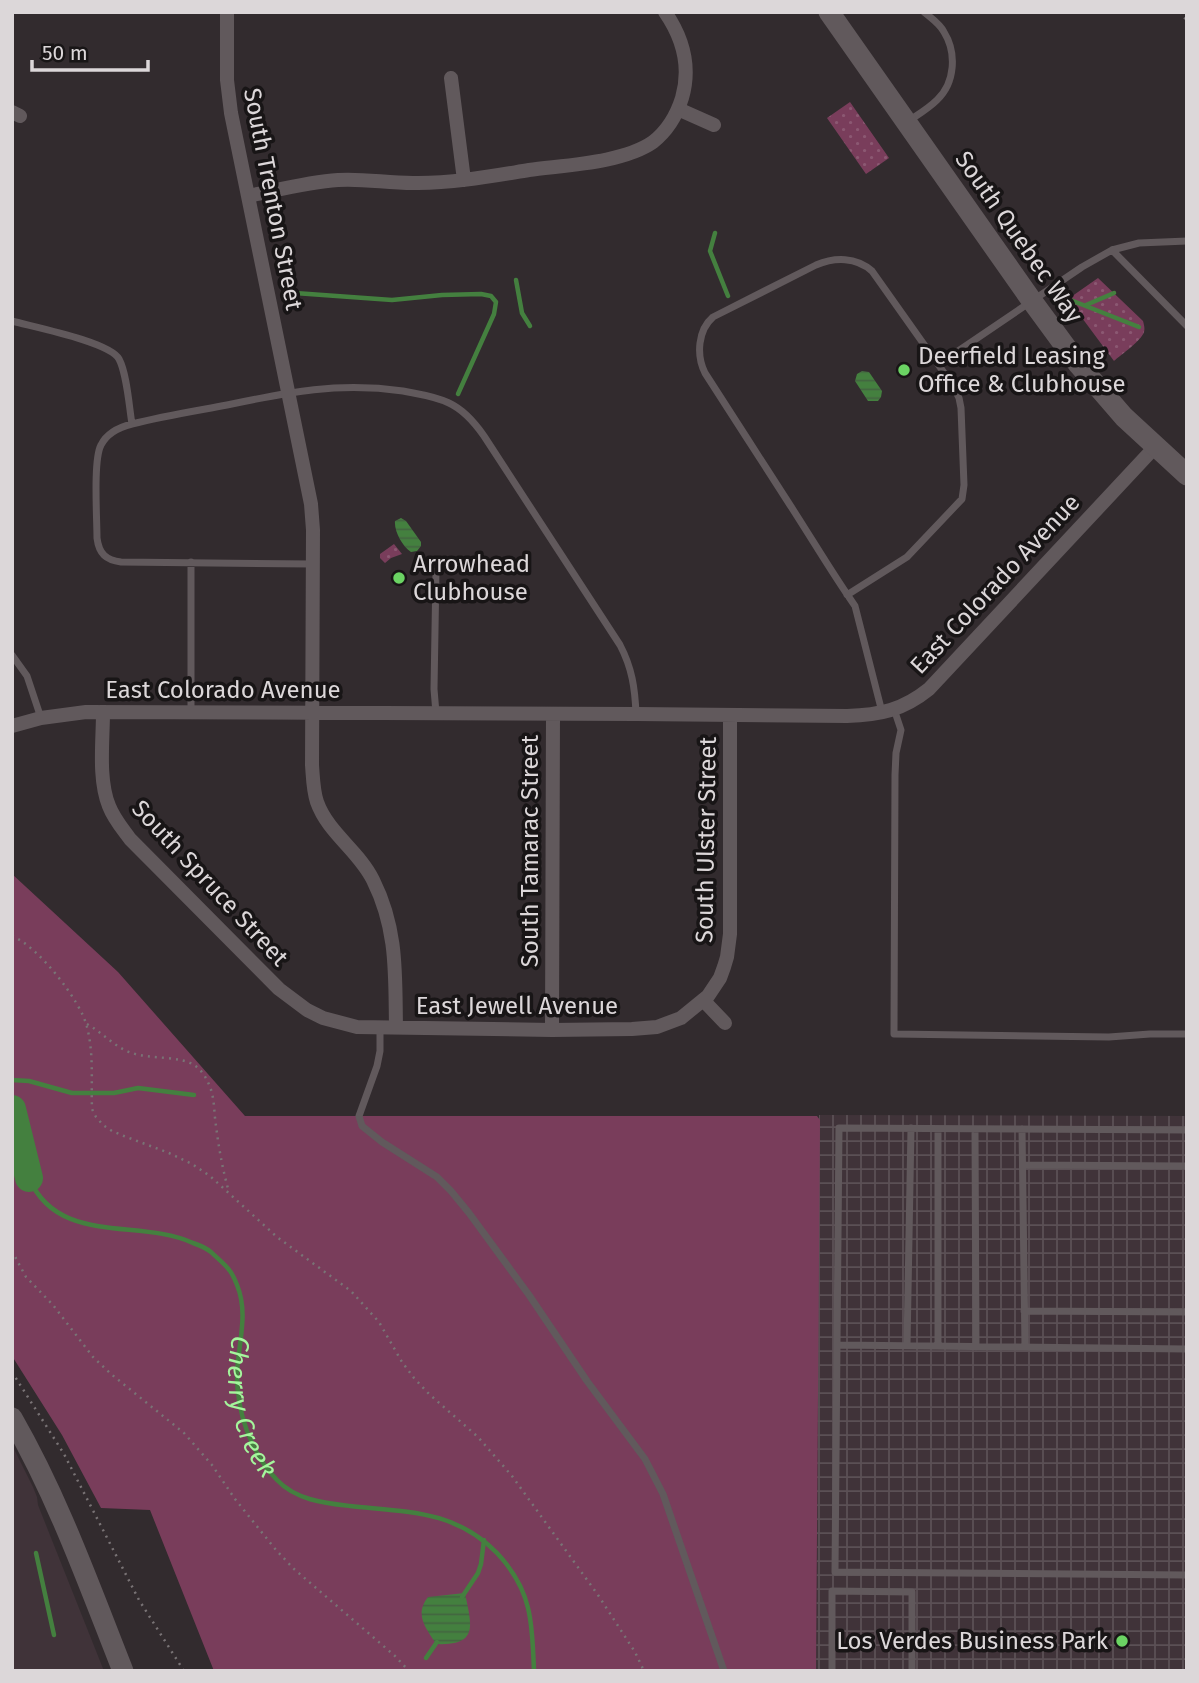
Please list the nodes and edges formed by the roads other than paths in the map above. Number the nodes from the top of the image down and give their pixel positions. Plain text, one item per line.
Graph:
1 (227, 12) edge
2 (665, 12) edge
3 (829, 12) edge
4 (925, 12) edge
5 (938, 12) edge
6 (934, 21) junction
7 (451, 78) dead end
8 (678, 109) junction
9 (906, 122) junction
10 (715, 125) dead end
11 (464, 180) junction
12 (248, 196) junction
13 (1187, 242) edge
14 (1112, 250) junction
15 (1032, 301) junction
16 (12, 321) edge
17 (1187, 326) edge
18 (939, 364) junction
19 (288, 393) junction
20 (132, 424) junction
21 (1155, 447) junction
22 (1187, 475) edge
23 (191, 562) junction
24 (312, 564) junction
25 (436, 571) dead end
26 (848, 595) junction
27 (12, 655) edge
28 (888, 711) junction
29 (103, 712) junction
30 (191, 713) junction
31 (312, 713) junction
32 (436, 713) junction
33 (553, 713) junction
34 (636, 714) junction
35 (730, 715) junction
36 (41, 718) junction
37 (12, 726) edge
38 (704, 1001) junction
39 (323, 1018) joint
40 (725, 1023) dead end
41 (380, 1028) junction
42 (396, 1028) junction
43 (552, 1030) junction
44 (1187, 1034) edge
45 (911, 1128) junction
46 (938, 1129) junction
47 (975, 1129) junction
48 (1022, 1129) junction
49 (1187, 1130) edge
50 (1023, 1165) junction
51 (1187, 1166) edge
52 (1024, 1311) junction
53 (1187, 1311) edge
54 (837, 1345) junction
55 (907, 1346) junction
56 (938, 1346) junction
57 (976, 1347) junction
58 (1025, 1347) junction
59 (1187, 1349) edge
60 (12, 1418) edge
61 (1187, 1575) edge
62 (123, 1671) edge
63 (724, 1671) edge
64 (832, 1671) edge
65 (912, 1671) edge

1 - 12 street, South Trenton Street
2 - 8 street
3 - 9 street, South Quebec Way
4 - 6 lane
5 - 6 lane
6 - 9 lane
7 - 11 street
8 - 10 street
8 - 11 street
9 - 15 street, South Quebec Way
11 - 12 street
12 - 19 street, South Trenton Street
13 - 14 lane
14 - 15 lane
14 - 17 lane
15 - 18 lane
15 - 21 street, South Quebec Way
16 - 20 lane
18 - 26 lane
18 - 26 lane
19 - 20 lane
19 - 24 street, South Trenton Street
19 - 34 lane
20 - 23 lane
21 - 22 street, South Quebec Way
21 - 28 street, East Colorado Avenue
23 - 24 lane
23 - 30 lane
24 - 31 street, South Trenton Street
25 - 32 lane
26 - 28 lane
27 - 36 lane
28 - 35 street, East Colorado Avenue
28 - 44 lane
29 - 30 street, East Colorado Avenue
29 - 36 street, East Colorado Avenue
29 - 39 street, South Spruce Street
30 - 31 street, East Colorado Avenue
31 - 32 street, East Colorado Avenue
31 - 42 street, South Trenton Street
32 - 33 street, East Colorado Avenue
33 - 34 street, East Colorado Avenue
33 - 43 street, South Tamarac Street
34 - 35 street, East Colorado Avenue
35 - 38 street, South Ulster Street
36 - 37 street, East Colorado Avenue
38 - 40 street
38 - 43 street, East Jewell Avenue
39 - 41 street, East Jewell Avenue
41 - 42 street, East Jewell Avenue
41 - 63 lane
42 - 43 street, East Jewell Avenue
45 - 46 lane
45 - 54 lane
45 - 55 lane
46 - 47 lane
46 - 56 lane
47 - 48 lane
47 - 57 lane
48 - 49 lane
48 - 50 lane
50 - 51 lane
50 - 52 lane
52 - 53 lane
52 - 58 lane
54 - 55 lane
54 - 61 lane
55 - 56 lane
56 - 57 lane
57 - 58 lane
58 - 59 lane
60 - 62 street
64 - 65 lane

